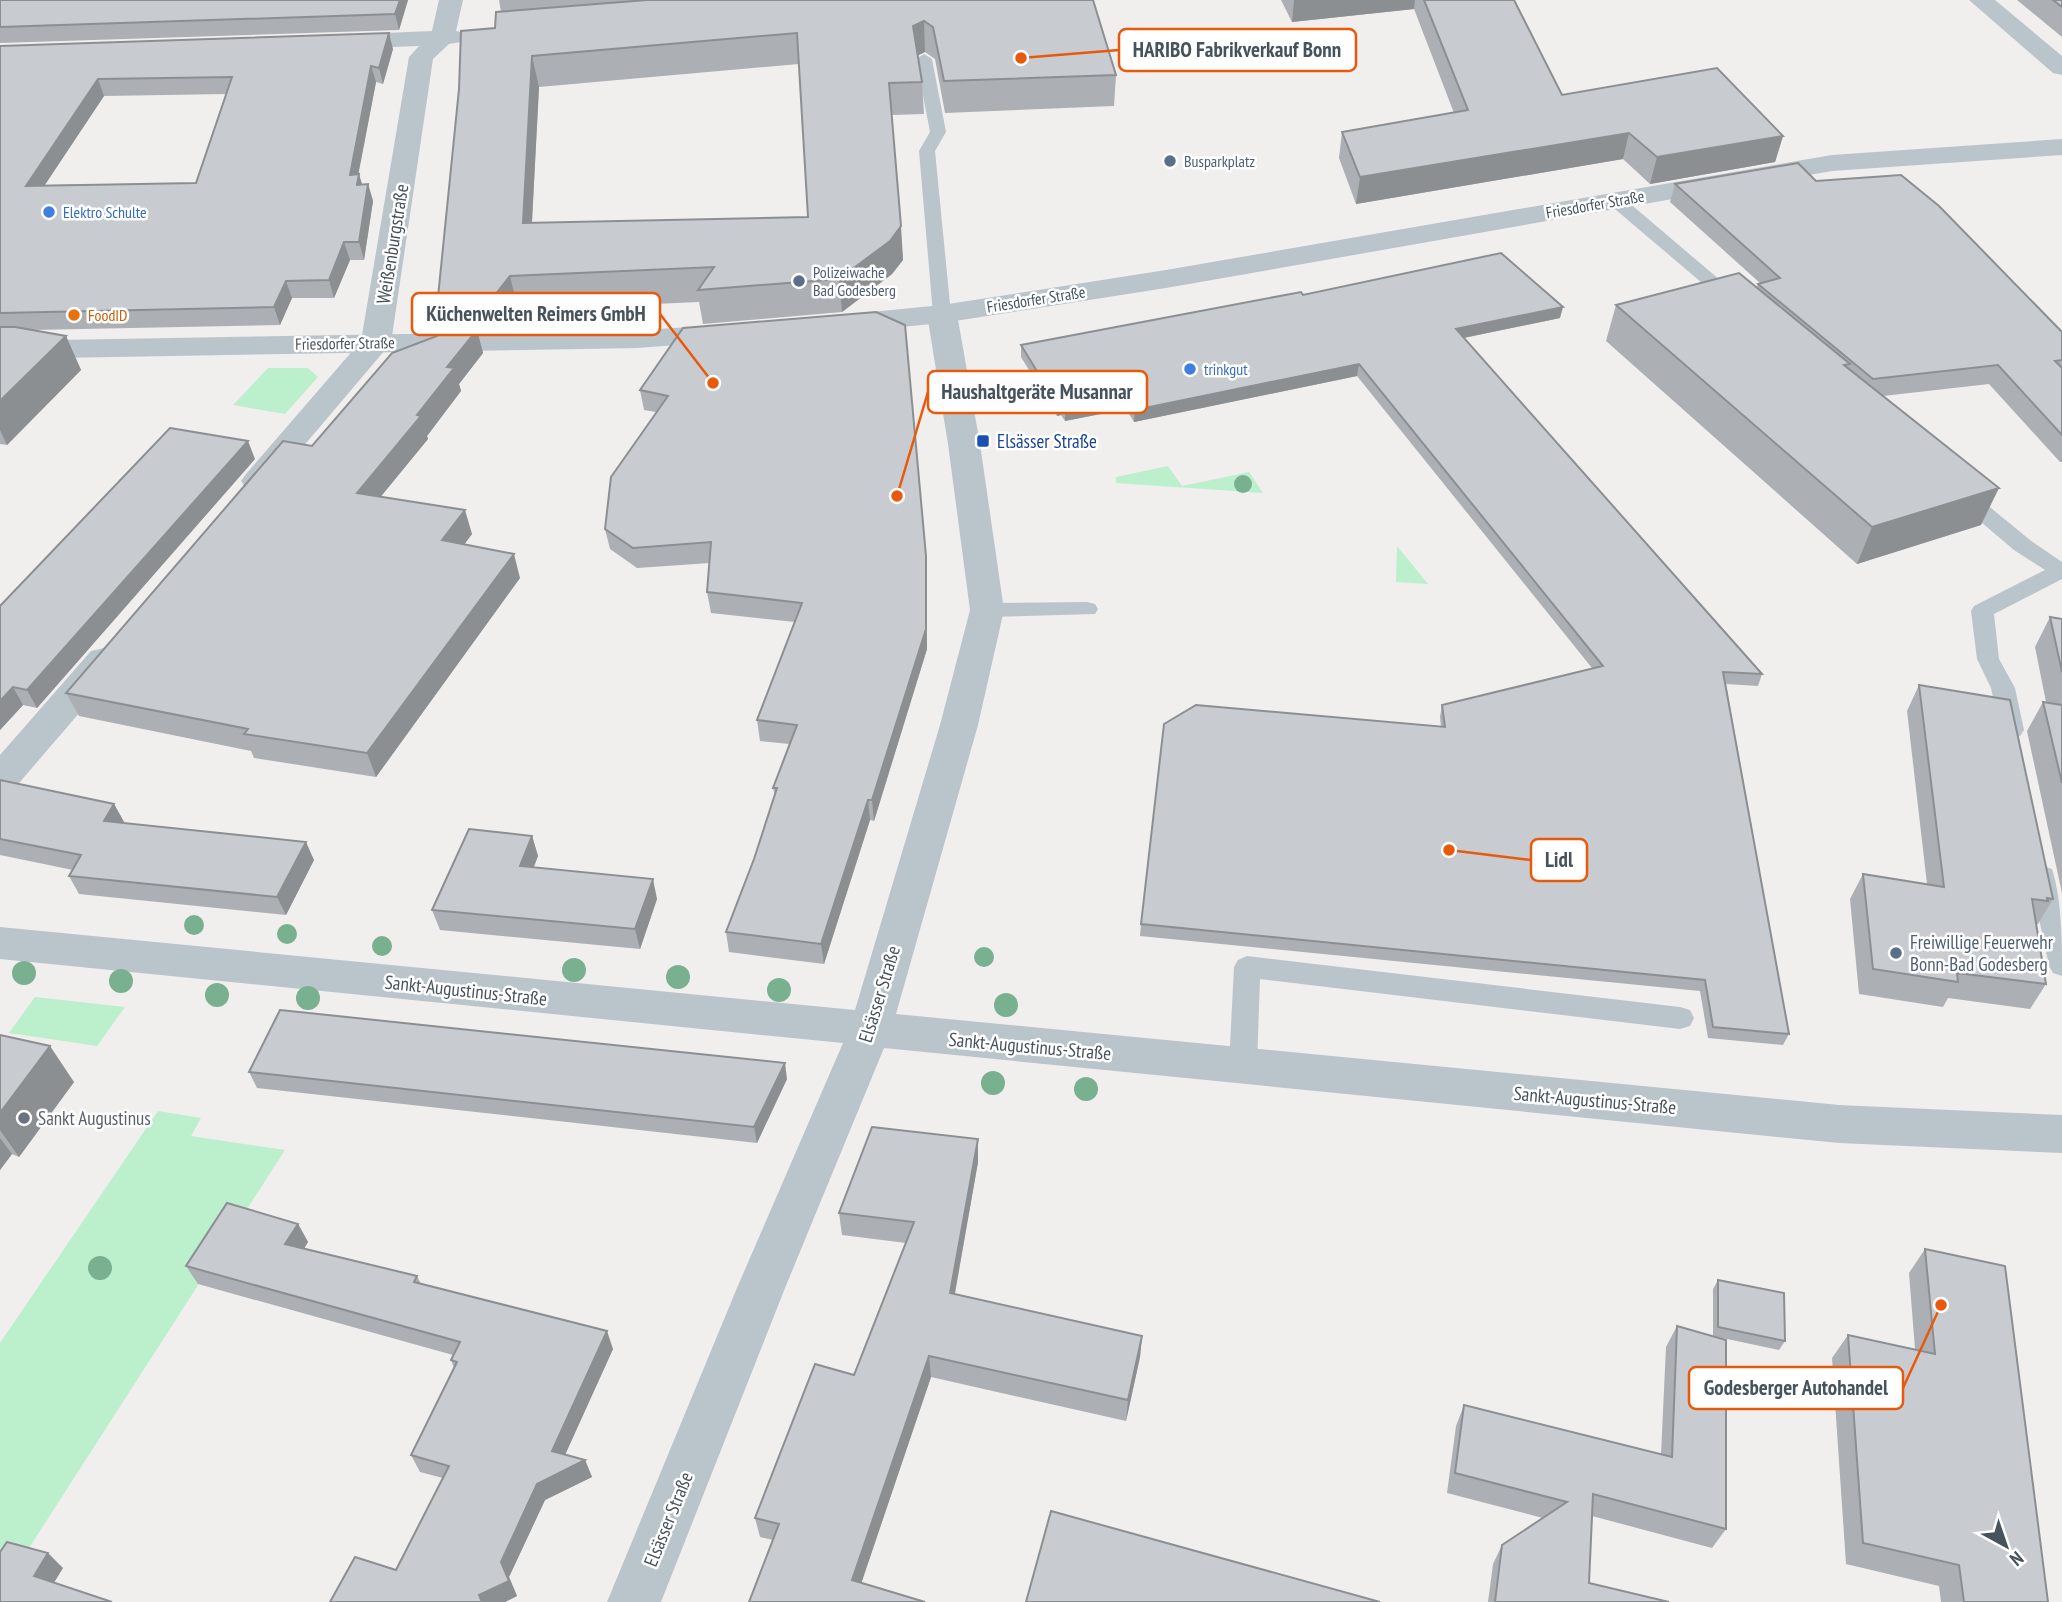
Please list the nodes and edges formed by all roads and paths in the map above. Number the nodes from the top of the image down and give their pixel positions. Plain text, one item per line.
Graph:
1 (450, 0) edge
2 (1981, 0) edge
3 (482, 35) edge
4 (442, 38) junction
5 (310, 43) edge
6 (924, 59) edge
7 (2062, 68) edge
8 (2062, 147) edge
9 (1615, 200) junction
10 (942, 314) junction
11 (1750, 314) edge
12 (812, 327) edge
13 (762, 332) edge
14 (376, 343) junction
15 (0, 350) edge
16 (1948, 483) edge
17 (233, 509) edge
18 (2061, 571) edge
19 (1087, 609) dead end
20 (987, 610) junction
21 (125, 634) edge
22 (2017, 753) edge
23 (0, 780) edge
24 (2039, 858) edge
25 (0, 943) edge
26 (2062, 966) edge
27 (1680, 1017) dead end
28 (870, 1030) junction
29 (1243, 1065) junction
30 (2062, 1134) edge
31 (634, 1602) edge

1 - 4 street, Weißenburgstraße
2 - 7 street
3 - 4 street
4 - 5 street
4 - 14 street, Weißenburgstraße
6 - 10 lane
8 - 9 street, Friesdorfer Straße
9 - 10 street, Friesdorfer Straße
9 - 11 lane
10 - 12 street, Friesdorfer Straße
10 - 20 street, Elsässer Straße
13 - 14 street, Friesdorfer Straße
14 - 15 street, Friesdorfer Straße
14 - 17 street
16 - 18 lane
18 - 22 lane
19 - 20 lane
20 - 28 street, Elsässer Straße
21 - 23 street
24 - 26 lane
25 - 28 street, Sankt-Augustinus-Straße
27 - 29 lane
28 - 29 street, Sankt-Augustinus-Straße
28 - 31 street, Elsässer Straße
29 - 30 street, Sankt-Augustinus-Straße

